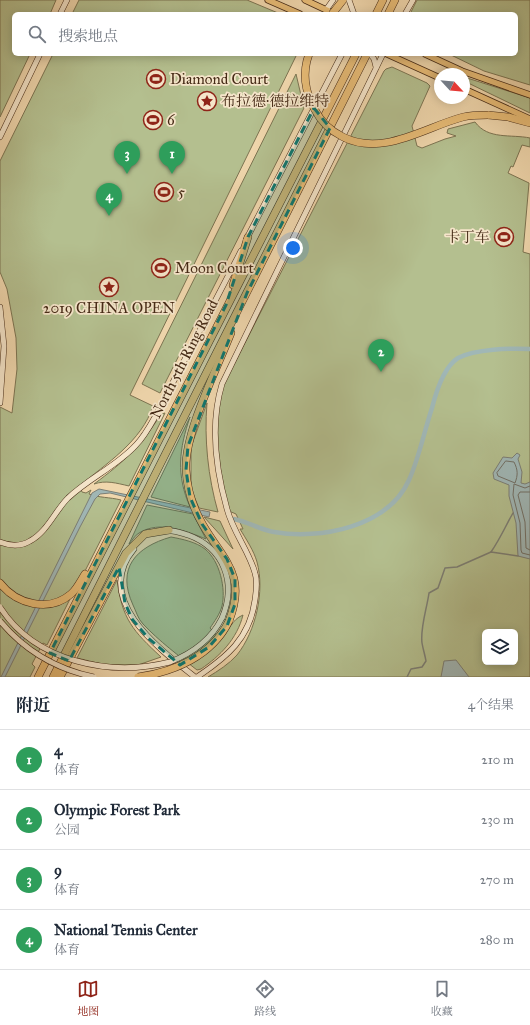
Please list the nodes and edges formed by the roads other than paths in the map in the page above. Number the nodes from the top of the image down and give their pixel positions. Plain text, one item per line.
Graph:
1 (67, 0) edge
2 (268, 0) edge
3 (305, 0) edge
4 (333, 0) edge
5 (342, 0) edge
6 (349, 0) edge
7 (383, 0) edge
8 (395, 0) edge
9 (413, 0) edge
10 (61, 12) edge
11 (295, 12) edge
12 (329, 12) edge
13 (353, 12) edge
14 (377, 12) edge
15 (389, 12) edge
16 (406, 12) edge
17 (39, 56) edge
18 (308, 56) edge
19 (341, 56) edge
20 (355, 56) edge
21 (367, 56) edge
22 (382, 56) edge
23 (391, 56) edge
24 (397, 56) edge
25 (429, 56) edge
26 (400, 60) junction
27 (376, 68) junction
28 (434, 75) edge
29 (470, 92) edge
30 (530, 95) edge
31 (530, 119) edge
32 (530, 123) edge
33 (0, 137) edge
34 (248, 238) junction
35 (247, 293) junction
36 (226, 305) junction
37 (0, 307) edge
38 (0, 403) edge
39 (169, 530) junction
40 (0, 542) edge
41 (104, 546) junction
42 (0, 582) edge
43 (0, 607) edge
44 (226, 619) junction
45 (0, 621) edge
46 (38, 677) edge
47 (53, 677) edge
48 (60, 677) edge
49 (94, 677) edge
50 (138, 677) edge
51 (196, 677) edge

1 - 10 street
2 - 11 main road
3 - 12 main road
4 - 12 street
5 - 12 highway, bridge
6 - 13 street
7 - 14 highway
8 - 15 highway
9 - 16 street
17 - 33 street
18 - 32 highway, bridge
19 - 34 street
20 - 36 highway, North 5th Ring Road
21 - 27 street
21 - 35 highway, North 5th Ring Road
22 - 27 street
23 - 26 main road
24 - 26 main road
25 - 30 main road
26 - 28 main road
27 - 51 street
29 - 31 main road
34 - 36 highway
34 - 40 street
35 - 44 highway
35 - 47 highway, North 5th Ring Road
36 - 41 highway, North 5th Ring Road
37 - 38 street
39 - 44 street
39 - 48 highway
39 - 51 street
41 - 42 highway
41 - 46 highway, North 5th Ring Road
43 - 44 street, bridge
44 - 50 highway, bridge
45 - 49 street, bridge

